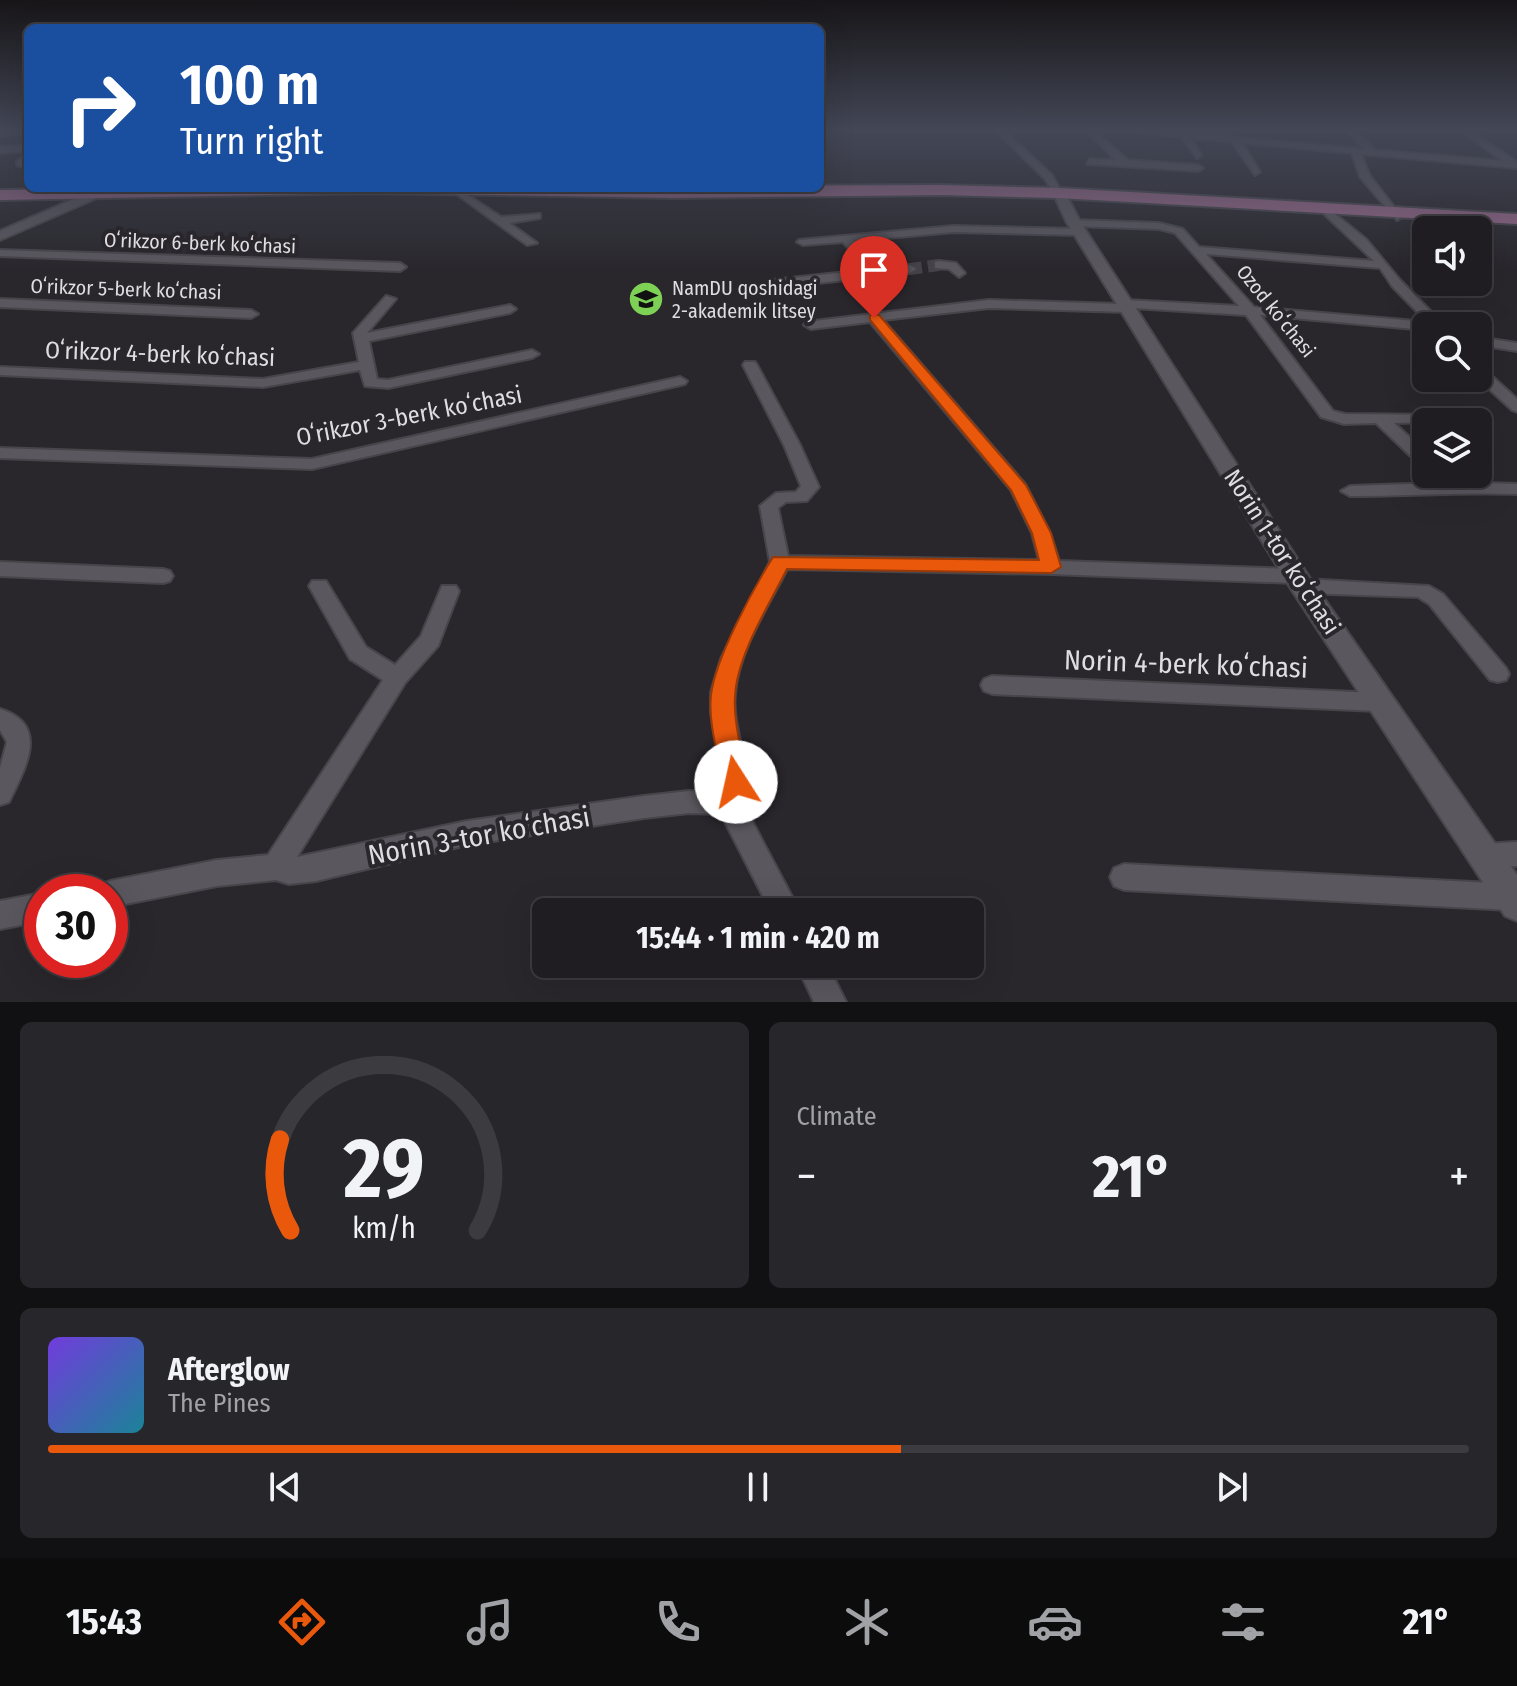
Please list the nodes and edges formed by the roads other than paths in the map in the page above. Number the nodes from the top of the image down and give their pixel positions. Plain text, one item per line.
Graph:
1 (1049, 177) edge
2 (1365, 177) edge
3 (824, 190) edge
4 (183, 192) edge
5 (456, 192) edge
6 (0, 195) edge
7 (92, 195) junction
8 (1059, 195) junction
9 (1327, 211) junction
10 (1396, 215) junction
11 (536, 216) dead end
12 (498, 221) junction
13 (1517, 221) edge
14 (1077, 228) junction
15 (0, 236) edge
16 (846, 239) junction
17 (803, 242) dead end
18 (531, 243) dead end
19 (1196, 250) junction
20 (0, 253) edge
21 (939, 265) tunnel mouth
22 (1384, 265) junction
23 (400, 267) dead end
24 (910, 269) tunnel mouth
25 (875, 273) junction
26 (959, 273) dead end
27 (772, 284) dead end
28 (390, 299) dead end
29 (0, 303) edge
30 (1127, 306) junction
31 (510, 309) dead end
32 (1250, 311) junction
33 (1424, 312) edge
34 (251, 314) dead end
35 (874, 318) junction
36 (811, 325) dead end
37 (1412, 325) edge
38 (359, 339) junction
39 (1492, 343) edge
40 (1517, 347) edge
41 (532, 354) dead end
42 (365, 365) junction
43 (750, 365) dead end
44 (0, 371) edge
45 (680, 381) dead end
46 (1492, 384) edge
47 (1517, 407) edge
48 (1380, 418) junction
49 (1412, 418) edge
50 (1412, 448) edge
51 (0, 453) edge
52 (1446, 488) edge
53 (1486, 488) edge
54 (1517, 489) edge
55 (1350, 491) dead end
56 (780, 562) junction
57 (1051, 567) junction
58 (0, 569) edge
59 (163, 576) dead end
60 (1298, 581) junction
61 (319, 586) dead end
62 (449, 591) dead end
63 (1498, 674) dead end
64 (397, 677) junction
65 (992, 685) dead end
66 (1378, 702) junction
67 (0, 718) edge
68 (0, 794) edge
69 (729, 803) junction
70 (1517, 854) edge
71 (1482, 856) junction
72 (276, 867) junction
73 (1124, 877) dead end
74 (128, 890) edge
75 (779, 898) edge
76 (1514, 901) edge
77 (24, 910) edge
78 (0, 915) edge
79 (818, 978) edge
80 (830, 1002) edge

1 - 8 street
2 - 10 street
3 - 8 main road
4 - 7 main road
5 - 12 street
6 - 7 main road
7 - 15 main road
8 - 9 main road
8 - 14 street, Norin 1-tor koʻchasi
9 - 10 main road
9 - 22 street
10 - 13 main road
11 - 12 street
12 - 18 street
14 - 16 street, Ozod koʻchasi
14 - 19 street, Ozod koʻchasi
14 - 30 street, Norin 1-tor koʻchasi
16 - 17 street, Ozod koʻchasi
16 - 25 street
19 - 22 street
19 - 32 street, Ozod koʻchasi
20 - 23 street, Oʻrikzor 6-berk koʻchasi
21 - 26 street
22 - 33 street
24 - 25 street
25 - 27 street
28 - 38 street
29 - 34 street, Oʻrikzor 5-berk koʻchasi
30 - 32 street
30 - 35 street
30 - 60 street, Norin 1-tor koʻchasi
31 - 38 street
32 - 37 street
32 - 48 street, Ozod koʻchasi
35 - 36 street
35 - 57 street
38 - 42 street
39 - 40 street
41 - 42 street
42 - 44 street, Oʻrikzor 4-berk koʻchasi
43 - 56 street
45 - 51 street, Oʻrikzor 3-berk koʻchasi
46 - 47 street
48 - 49 street, Ozod koʻchasi
48 - 50 street
52 - 55 street
53 - 54 street
56 - 57 street
56 - 69 street
57 - 60 street
58 - 59 street
60 - 63 street
60 - 66 street, Norin 1-tor koʻchasi
61 - 64 street
62 - 64 street
64 - 72 street
65 - 66 street, Norin 4-berk koʻchasi
66 - 71 street, Norin 1-tor koʻchasi
67 - 68 street
69 - 72 street, Norin 3-tor koʻchasi
69 - 75 street
70 - 71 street
71 - 76 street, Norin 1-tor koʻchasi
72 - 74 street, Norin 3-tor koʻchasi
73 - 76 street
77 - 78 street
79 - 80 street

